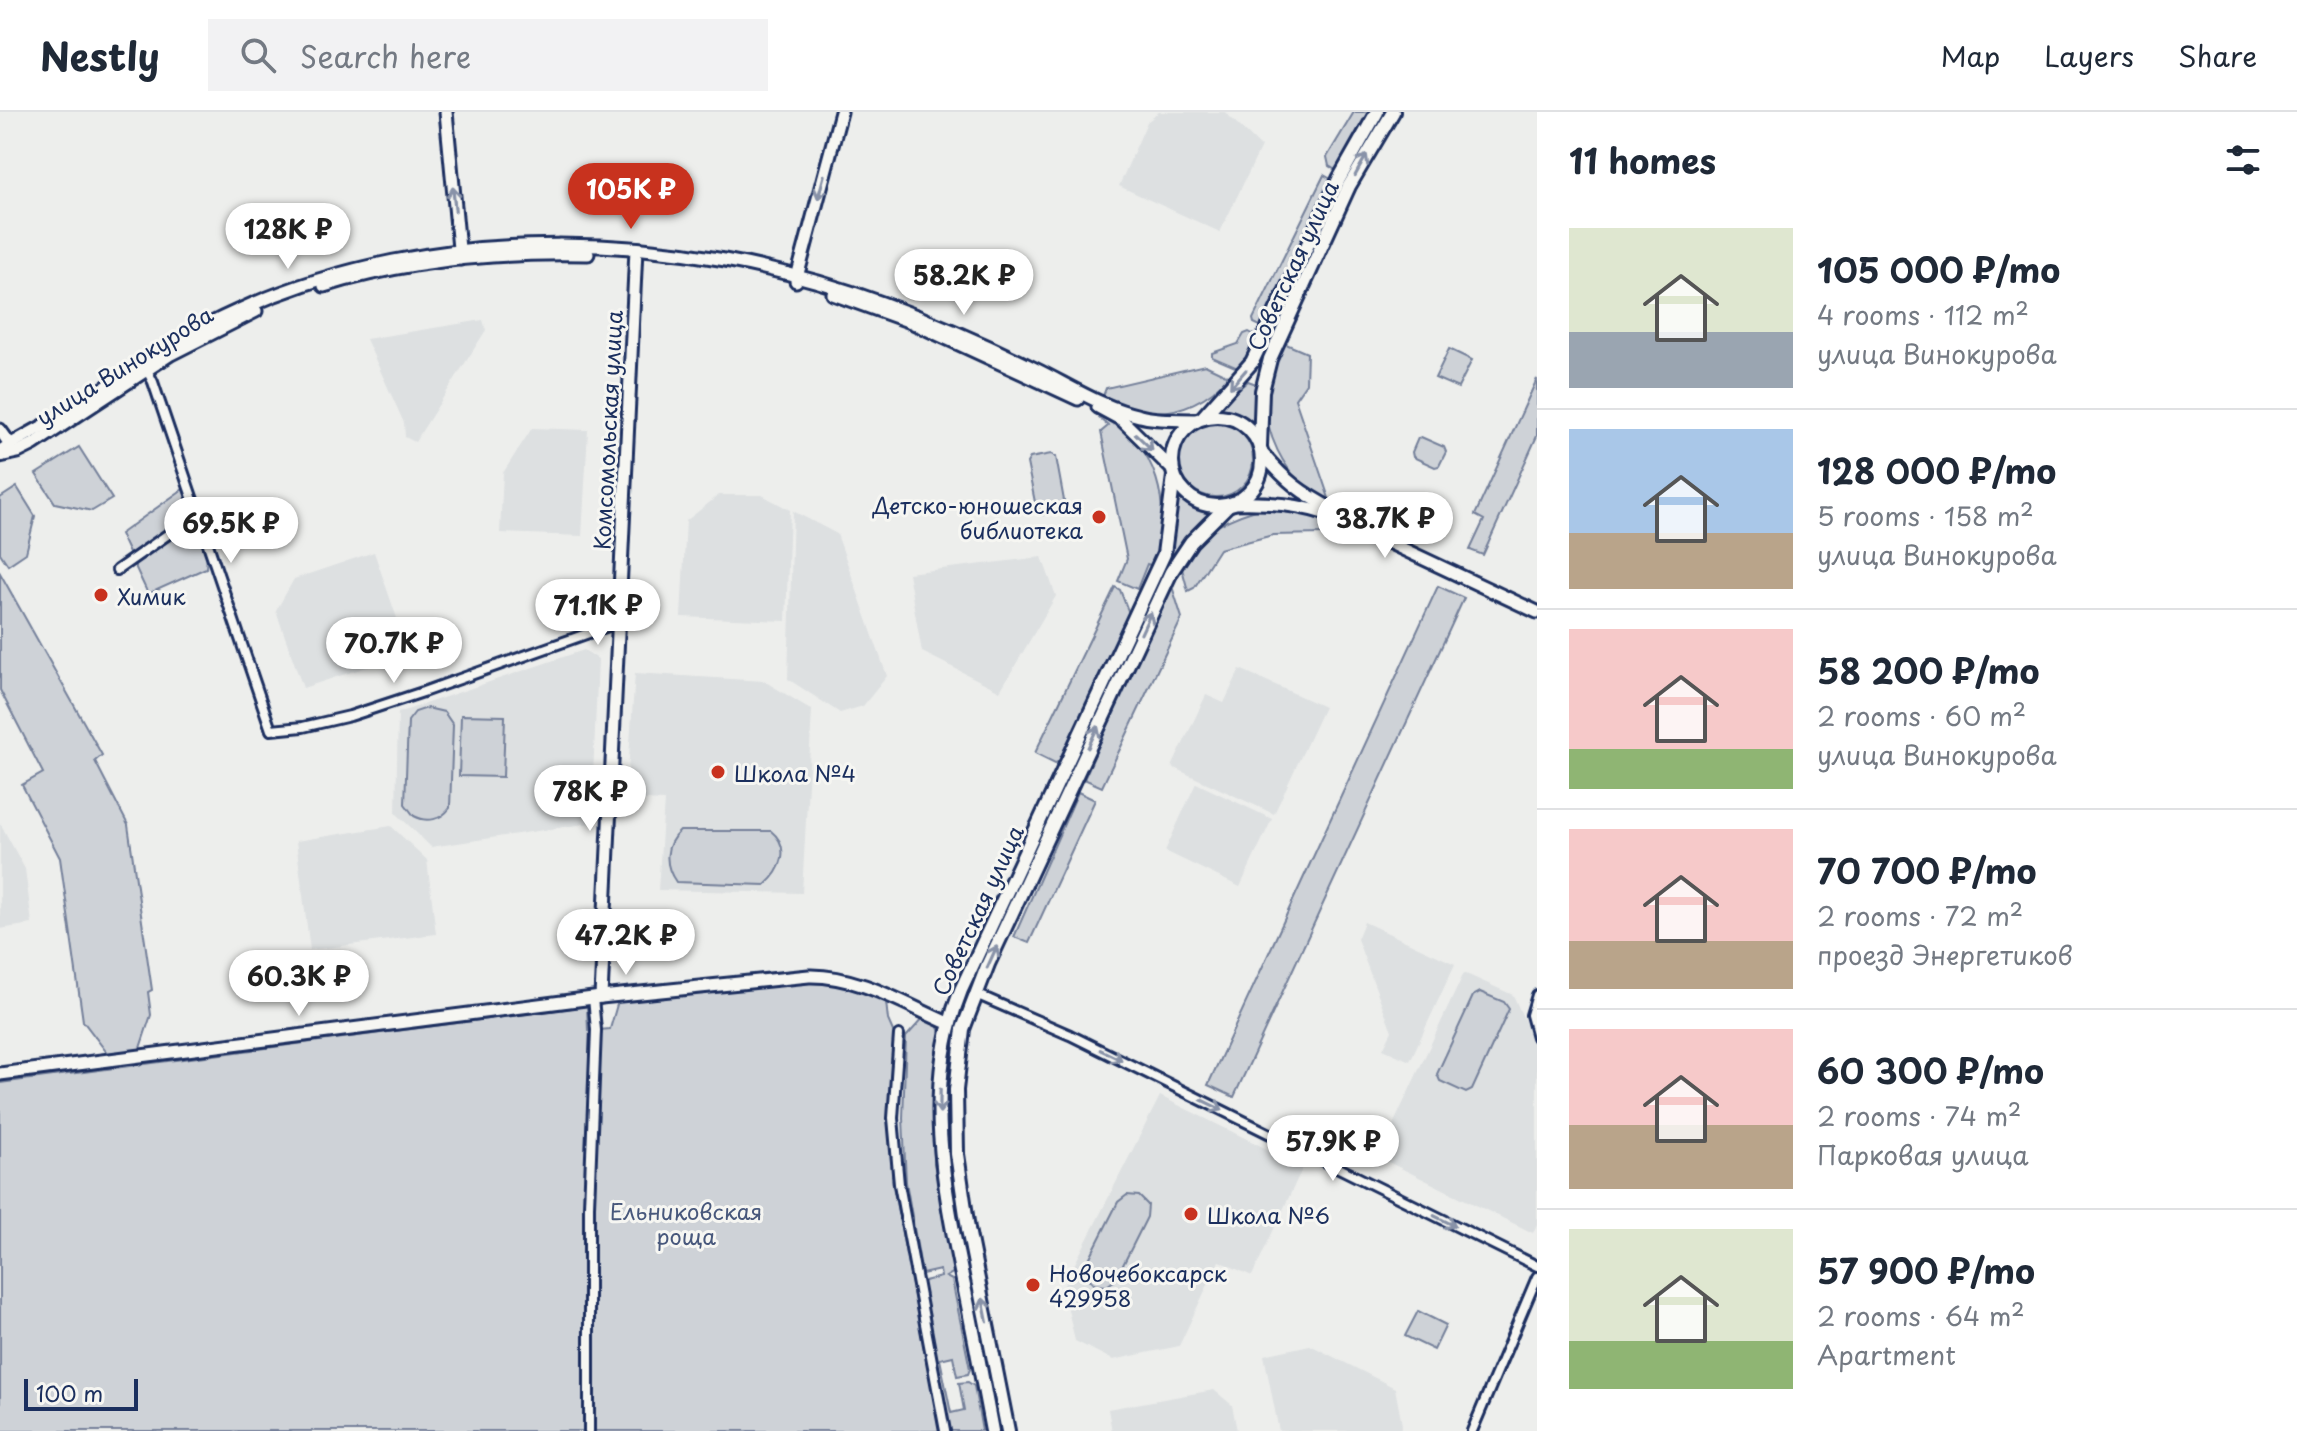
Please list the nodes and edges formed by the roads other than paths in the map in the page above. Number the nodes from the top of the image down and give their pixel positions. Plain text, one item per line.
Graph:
1 (446, 112) edge
2 (841, 112) edge
3 (1377, 112) edge
4 (1393, 112) edge
5 (636, 253) junction
6 (460, 256) junction
7 (796, 280) junction
8 (828, 288) junction
9 (144, 366) junction
10 (1200, 418) junction
11 (0, 430) edge
12 (3, 450) edge
13 (1261, 450) junction
14 (1173, 472) junction
15 (1230, 504) junction
16 (197, 514) junction
17 (117, 570) dead end
18 (1537, 606) edge
19 (1537, 612) edge
20 (617, 623) junction
21 (976, 994) junction
22 (1537, 995) edge
23 (597, 998) junction
24 (948, 1023) junction
25 (963, 1029) junction
26 (899, 1035) dead end
27 (1537, 1037) edge
28 (0, 1074) edge
29 (1537, 1266) edge
30 (1537, 1277) edge
31 (589, 1431) edge
32 (945, 1431) edge
33 (992, 1431) edge
34 (1008, 1431) edge
35 (1472, 1431) edge

6 -> 1 main road
2 -> 7 main road
3 -> 10 main road, Советская улица
13 -> 4 main road, Советская улица
5 - 6 main road, улица Винокурова
5 - 7 main road, улица Винокурова
5 - 20 main road, Комсомольская улица
6 - 9 main road, улица Винокурова
7 - 8 main road, улица Винокурова
8 - 10 main road, улица Винокурова
8 -> 14 main road, улица Винокурова
9 - 12 main road, улица Винокурова
9 - 16 street
10 - 13 main road
10 - 14 main road
11 - 12 main road
13 - 15 main road
13 - 18 main road
14 - 15 main road
14 - 24 main road, Советская улица
15 - 19 main road
21 -> 15 main road, Советская улица
16 - 17 street
16 - 20 street
20 - 23 main road, Комсомольская улица
21 - 25 main road, Советская улица
21 -> 29 street
22 - 27 street
23 - 24 main road
23 - 28 main road
23 - 31 street
24 - 25 main road
24 -> 33 main road, Советская улица
34 -> 25 main road, Советская улица
26 - 32 street
30 - 35 street

